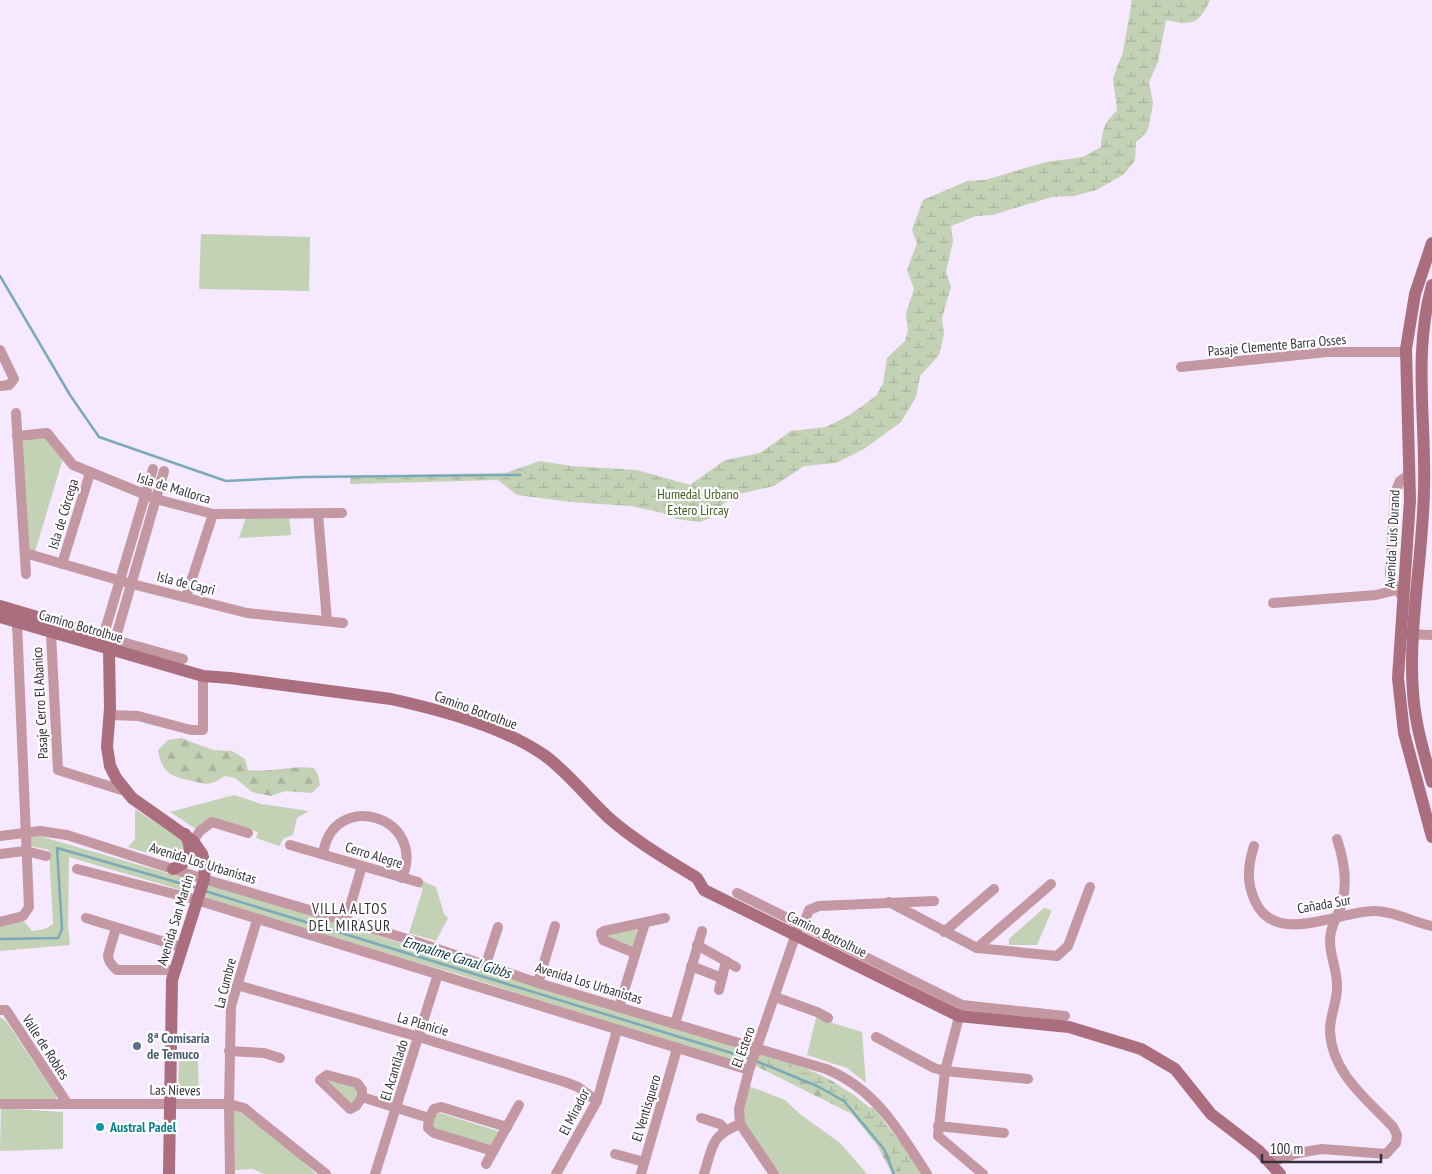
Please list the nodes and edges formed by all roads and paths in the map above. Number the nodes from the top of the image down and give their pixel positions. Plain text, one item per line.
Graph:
1 (1432, 243) edge
2 (1432, 285) edge
3 (0, 350) edge
4 (1406, 352) junction
5 (1426, 362) edge
6 (1181, 367) dead end
7 (0, 386) edge
8 (16, 413) dead end
9 (17, 436) junction
10 (153, 468) dead end
11 (164, 471) dead end
12 (90, 473) junction
13 (1410, 474) junction
14 (1424, 489) junction
15 (145, 496) junction
16 (156, 499) junction
17 (213, 514) junction
18 (318, 514) junction
19 (342, 514) dead end
20 (25, 553) junction
21 (62, 564) junction
22 (26, 574) dead end
23 (119, 581) junction
24 (132, 584) junction
25 (1419, 586) junction
26 (1400, 594) junction
27 (186, 597) junction
28 (1273, 603) dead end
29 (0, 606) edge
30 (0, 617) edge
31 (327, 621) junction
32 (16, 623) junction
33 (343, 623) dead end
34 (1400, 633) junction
35 (50, 634) junction
36 (1414, 635) junction
37 (1432, 635) edge
38 (109, 642) junction
39 (183, 659) dead end
40 (203, 676) junction
41 (110, 715) junction
42 (1432, 782) edge
43 (125, 791) junction
44 (24, 833) junction
45 (248, 833) dead end
46 (0, 836) edge
47 (189, 837) junction
48 (1432, 837) edge
49 (1337, 840) dead end
50 (290, 845) dead end
51 (1254, 846) dead end
52 (25, 851) junction
53 (0, 854) edge
54 (322, 854) junction
55 (46, 856) dead end
56 (362, 866) junction
57 (77, 869) dead end
58 (172, 869) junction
59 (402, 878) junction
60 (203, 882) junction
61 (418, 882) dead end
62 (1051, 884) dead end
63 (1090, 887) dead end
64 (994, 889) dead end
65 (737, 893) dead end
66 (197, 898) junction
67 (934, 901) dead end
68 (889, 902) junction
69 (86, 918) dead end
70 (665, 918) dead end
71 (1336, 918) junction
72 (257, 920) junction
73 (346, 920) junction
74 (0, 922) edge
75 (645, 923) junction
76 (556, 926) dead end
77 (1432, 926) edge
78 (498, 927) dead end
79 (116, 928) junction
80 (801, 928) junction
81 (702, 930) dead end
82 (944, 932) junction
83 (697, 945) junction
84 (181, 947) junction
85 (977, 948) junction
86 (635, 952) junction
87 (486, 964) junction
88 (691, 966) junction
89 (174, 970) junction
90 (438, 974) junction
91 (722, 978) junction
92 (538, 983) junction
93 (237, 985) junction
94 (719, 990) dead end
95 (775, 996) junction
96 (619, 1007) junction
97 (0, 1010) edge
98 (961, 1011) junction
99 (1065, 1016) dead end
100 (828, 1018) dead end
101 (675, 1024) junction
102 (618, 1030) junction
103 (419, 1037) junction
104 (876, 1037) dead end
105 (677, 1049) junction
106 (756, 1050) junction
107 (230, 1051) junction
108 (280, 1058) dead end
109 (750, 1067) junction
110 (945, 1071) junction
111 (1028, 1079) dead end
112 (362, 1097) dead end
113 (597, 1101) junction
114 (67, 1103) junction
115 (170, 1103) junction
116 (0, 1104) edge
117 (229, 1104) junction
118 (519, 1105) dead end
119 (397, 1108) junction
120 (429, 1118) junction
121 (701, 1118) dead end
122 (740, 1124) junction
123 (938, 1126) junction
124 (507, 1127) junction
125 (726, 1130) junction
126 (1004, 1133) dead end
127 (493, 1151) junction
128 (615, 1154) dead end
129 (644, 1162) junction
130 (1271, 1162) junction
131 (486, 1164) dead end
132 (771, 1173) edge
133 (169, 1174) edge
134 (230, 1174) edge
135 (326, 1174) edge
136 (375, 1174) edge
137 (556, 1174) edge
138 (641, 1174) edge
139 (704, 1174) edge
140 (927, 1174) edge
141 (983, 1174) edge
142 (1280, 1174) edge

1 - 4 street, Avenida Luis Durand
2 - 5 street, Avenida Luis Durand
3 - 7 street
4 - 6 street, Pasaje Clemente Barra Osses
4 - 13 street, Avenida Luis Durand
5 - 14 street, Avenida Luis Durand
8 - 9 street
9 - 12 street, Isla de Mallorca
9 - 20 street
10 - 15 street
11 - 16 street
12 - 15 street, Isla de Mallorca
12 - 21 street, Isla de Córcega
13 - 14 street
13 - 26 street, Avenida Luis Durand
14 - 25 street, Avenida Luis Durand
15 - 16 street, Isla de Mallorca
15 - 23 street
16 - 17 street, Isla de Mallorca
16 - 24 street
17 - 18 street, Isla de Mallorca
17 - 27 street
18 - 19 street, Isla de Mallorca
18 - 31 street
20 - 21 street, Isla de Capri
20 - 22 street
21 - 23 street, Isla de Capri
23 - 24 street, Isla de Capri
23 - 38 street
24 - 27 street, Isla de Capri
24 - 38 street
25 - 26 street
25 - 36 street, Avenida Luis Durand
26 - 28 street
26 - 34 street, Avenida Luis Durand
27 - 31 street, Isla de Capri
29 - 38 street, Camino Botrolhue
30 - 32 street, Camino Botrolhue
31 - 33 street, Isla de Capri
32 - 35 street, Camino Botrolhue
32 - 44 street
34 - 36 street
34 - 48 street, Avenida Luis Durand
35 - 38 street, Camino Botrolhue
35 - 43 street, Pasaje Cerro El Abanico
36 - 37 street
36 - 42 street, Avenida Luis Durand
38 - 39 street, Camino Botrolhue
38 - 40 street, Camino Botrolhue
38 - 41 street
40 - 41 street
40 - 80 street, Camino Botrolhue
41 - 43 street
43 - 47 street
44 - 46 street, Avenida Los Urbanistas
44 - 52 street
44 - 58 street, Avenida Los Urbanistas
45 - 47 street
47 - 58 street, Avenida San Martín
47 - 60 street, Avenida San Martín
49 - 71 street
50 - 54 street, Cerro Alegre
51 - 71 street, Cañada Sur
52 - 53 street
52 - 55 street
52 - 74 street
54 - 56 street, Cerro Alegre
54 - 59 street
56 - 59 street, Cerro Alegre
56 - 73 street
57 - 66 street
58 - 60 street, Avenida Los Urbanistas
59 - 61 street, Cerro Alegre
60 - 66 street, Avenida San Martín
60 - 73 street, Avenida Los Urbanistas
62 - 85 street
63 - 85 street
64 - 82 street
65 - 80 street, Camino Botrolhue
66 - 72 street
66 - 84 street, Avenida San Martín
67 - 68 street
68 - 80 street, El Estero
68 - 82 street
69 - 79 street
70 - 75 street
71 - 77 street, Cañada Sur
71 - 130 street
72 - 90 street
72 - 93 street, La Cumbre
73 - 87 street, Avenida Los Urbanistas
75 - 86 street
75 - 86 street
76 - 92 street
78 - 87 street
79 - 84 street
79 - 89 street
80 - 95 street, El Estero
80 - 98 street, Camino Botrolhue
81 - 83 street
82 - 85 street
83 - 88 street
83 - 91 street
84 - 89 street, Avenida San Martín
86 - 96 street
87 - 92 street, Avenida Los Urbanistas
88 - 91 street
88 - 101 street
89 - 115 street, Avenida San Martín
90 - 102 street
90 - 103 street, El Acantilado
91 - 94 street
92 - 96 street, Avenida Los Urbanistas
93 - 103 street, La Planicie
93 - 107 street, La Cumbre
95 - 100 street
95 - 106 street, El Estero
96 - 101 street, Avenida Los Urbanistas
97 - 114 street, Valle de Robles
98 - 99 street, Camino Botrolhue
98 - 110 street
98 - 130 street, Camino Botrolhue
101 - 106 street, Avenida Los Urbanistas
102 - 105 street
102 - 113 street, El Mirador
103 - 113 street, La Planicie
103 - 119 street, El Acantilado
104 - 110 street
105 - 109 street
105 - 129 street, El Ventisquero
106 - 109 street, El Estero
106 - 140 street, Avenida Los Urbanistas
107 - 108 street
107 - 117 street, La Cumbre
109 - 122 street, El Estero
110 - 111 street
110 - 123 street
112 - 119 street
113 - 137 street, El Mirador
114 - 115 street, Las Nieves
114 - 116 street, Las Nieves
115 - 117 street, Las Nieves
115 - 133 street, Avenida San Martín
117 - 134 street, La Cumbre
117 - 135 street, Las Nieves
118 - 124 street
119 - 120 street
119 - 136 street, El Acantilado
120 - 124 street
120 - 127 street
121 - 125 street
122 - 125 street
122 - 132 street
123 - 126 street
123 - 141 street
124 - 127 street
125 - 139 street
127 - 131 street
128 - 129 street
129 - 138 street, El Ventisquero
130 - 142 street, Camino Botrolhue

